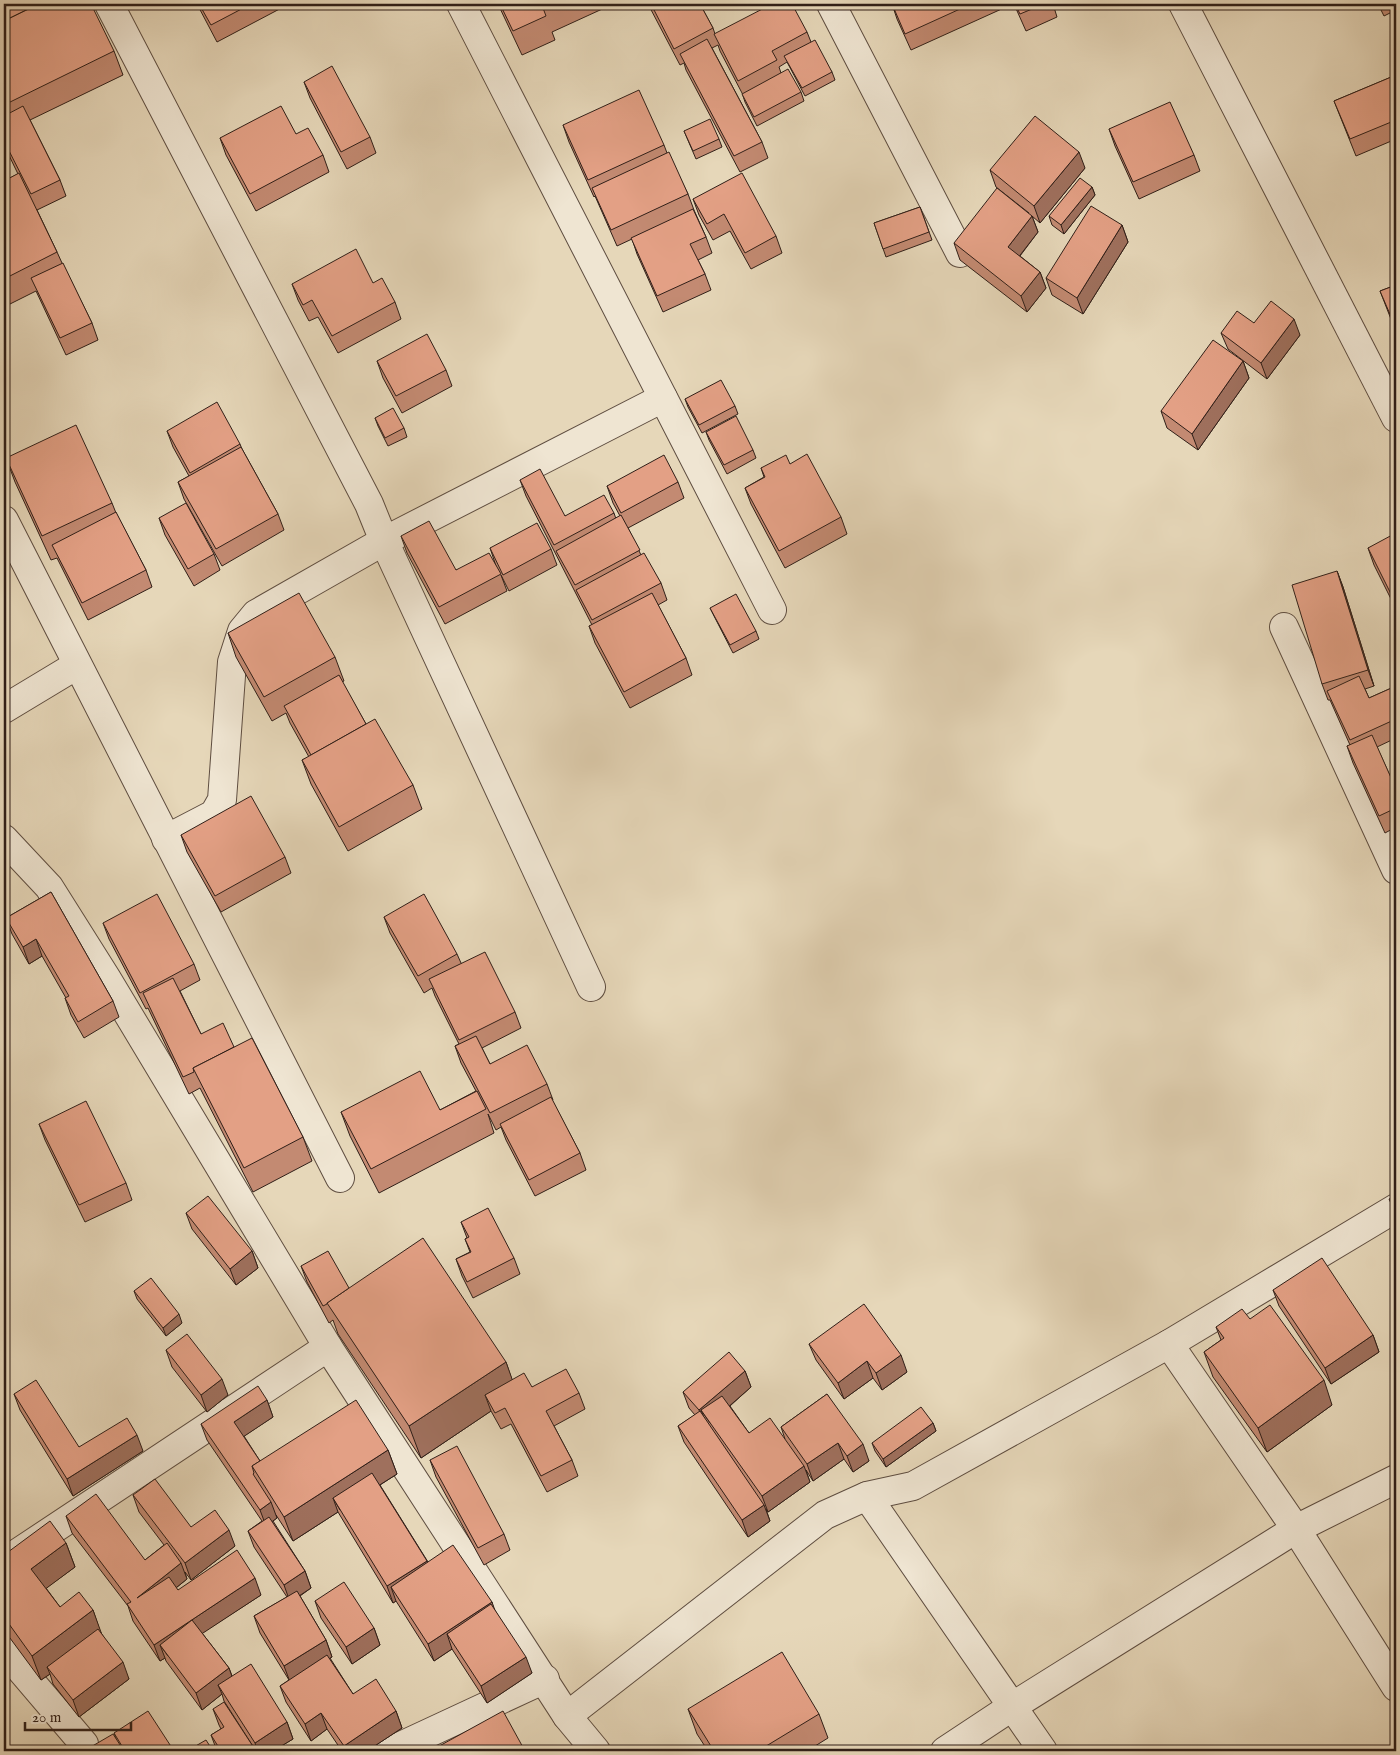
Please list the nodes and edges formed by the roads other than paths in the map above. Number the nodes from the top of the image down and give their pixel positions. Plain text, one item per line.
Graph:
1 (109, 4) edge
2 (461, 4) edge
3 (831, 4) edge
4 (1183, 4) edge
5 (960, 253) edge
6 (663, 398) junction
7 (1396, 418) edge
8 (4, 520) edge
9 (384, 541) junction
10 (772, 610) dead end
11 (1284, 627) dead end
12 (77, 664) junction
13 (4, 709) edge
14 (166, 839) junction
15 (4, 840) edge
16 (1394, 858) edge
17 (591, 987) dead end
18 (340, 1178) dead end
19 (1396, 1208) edge
20 (1169, 1344) junction
21 (328, 1347) junction
22 (1396, 1479) edge
23 (867, 1496) junction
24 (1296, 1529) junction
25 (4, 1562) edge
26 (4, 1650) edge
27 (545, 1679) junction
28 (1396, 1687) edge
29 (1013, 1706) junction
30 (567, 1716) junction
31 (84, 1744) dead end
32 (390, 1751) edge
33 (596, 1751) edge
34 (945, 1751) edge
35 (1043, 1751) edge

1 - 9 street
2 - 6 street
3 - 5 street
4 - 7 street
6 - 9 street
6 - 10 street
8 - 12 street
9 - 14 street
9 - 17 street
11 - 16 street
12 - 13 street
12 - 14 street
14 - 18 street
15 - 21 street
19 - 20 street
20 - 23 street
20 - 24 street
21 - 25 street
21 - 27 street
22 - 24 street
23 - 29 street
23 - 30 street
24 - 28 street
24 - 29 street
26 - 31 street
27 - 30 street
27 - 32 street
29 - 34 street
29 - 35 street
30 - 33 street

